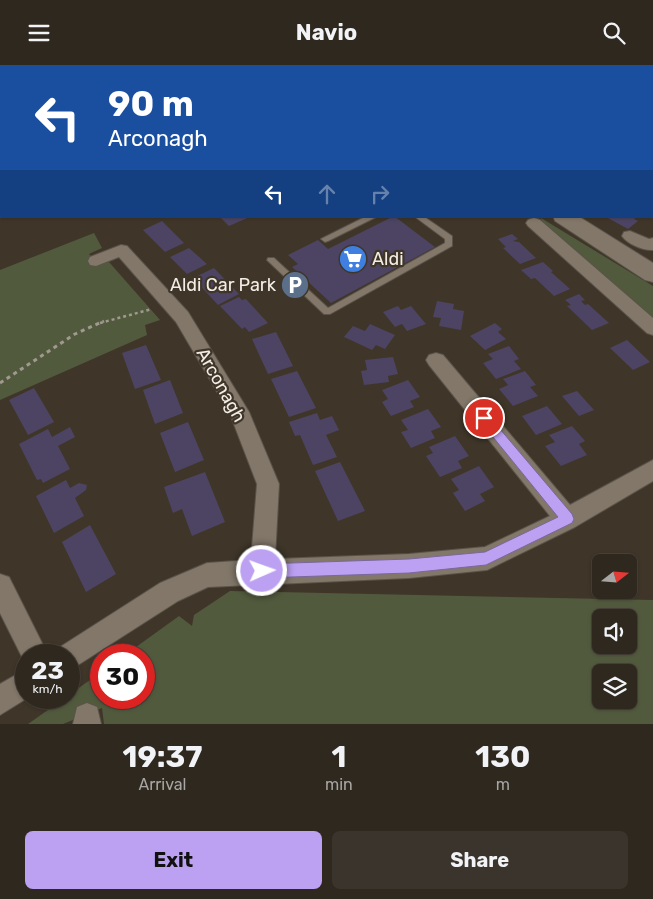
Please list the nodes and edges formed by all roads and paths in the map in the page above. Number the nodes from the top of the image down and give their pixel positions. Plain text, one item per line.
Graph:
1 (372, 217) edge
2 (419, 217) edge
3 (565, 217) edge
4 (534, 223) dead end
5 (630, 236) dead end
6 (325, 239) dead end
7 (653, 243) edge
8 (271, 260) dead end
9 (96, 261) dead end
10 (653, 275) edge
11 (171, 305) junction
12 (653, 328) edge
13 (436, 360) dead end
14 (0, 383) edge
15 (653, 470) edge
16 (567, 519) junction
17 (262, 571) junction
18 (0, 586) edge
19 (29, 644) edge
20 (80, 649) edge
21 (15, 691) edge
22 (0, 701) edge

1 - 6 lane
2 - 8 lane
3 - 10 main road
4 - 12 street
5 - 7 street
9 - 11 street, Arconagh
11 - 14 path
11 - 17 street, Arconagh
13 - 16 street
15 - 16 street
16 - 17 street
17 - 20 street
18 - 19 street
21 - 22 street

